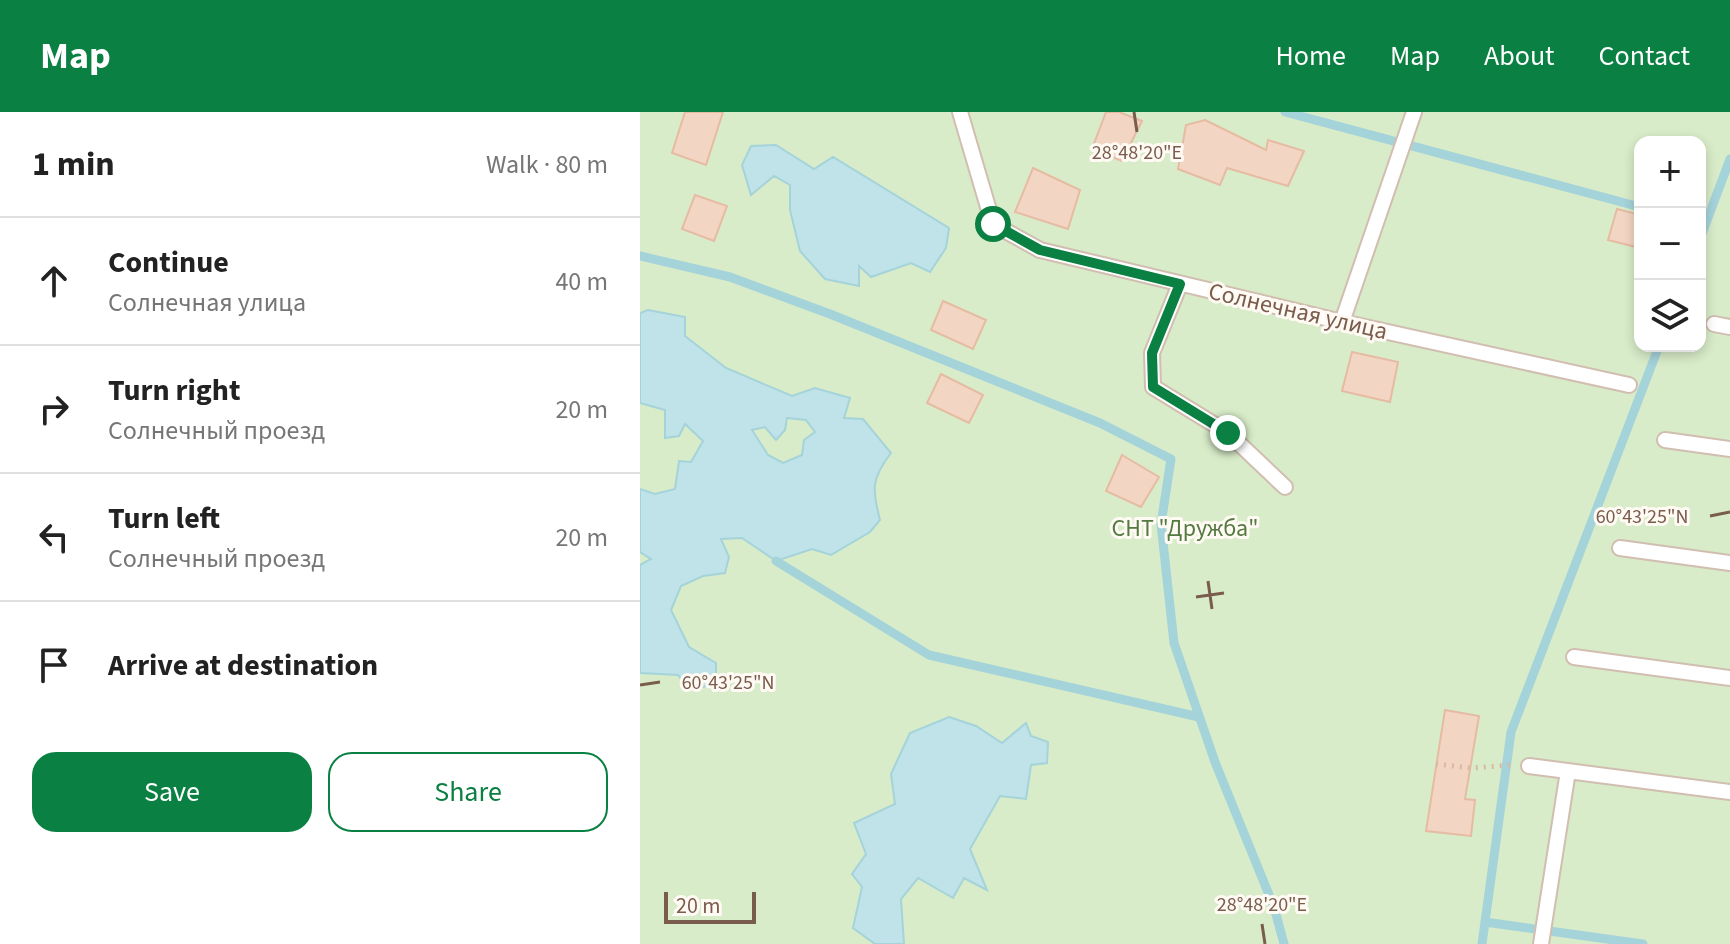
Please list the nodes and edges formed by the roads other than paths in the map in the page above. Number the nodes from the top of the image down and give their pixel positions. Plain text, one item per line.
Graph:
1 (960, 112) edge
2 (1414, 112) edge
3 (1180, 284) junction
4 (1342, 322) junction
5 (1714, 324) dead end
6 (1730, 327) edge
7 (1629, 385) dead end
8 (1665, 440) dead end
9 (1730, 449) edge
10 (1285, 487) dead end
11 (1620, 548) dead end
12 (1730, 563) edge
13 (1574, 657) dead end
14 (1730, 678) edge
15 (1529, 766) road end
16 (1568, 771) junction
17 (1730, 792) edge
18 (1541, 944) edge

1 - 3 lane, Солнечная улица
2 - 4 lane
3 - 4 lane, Солнечная улица
3 - 10 lane
4 - 7 lane, Солнечная улица
5 - 6 lane
8 - 9 lane
11 - 12 lane
13 - 14 lane
15 - 16 lane
16 - 17 lane
16 - 18 lane

